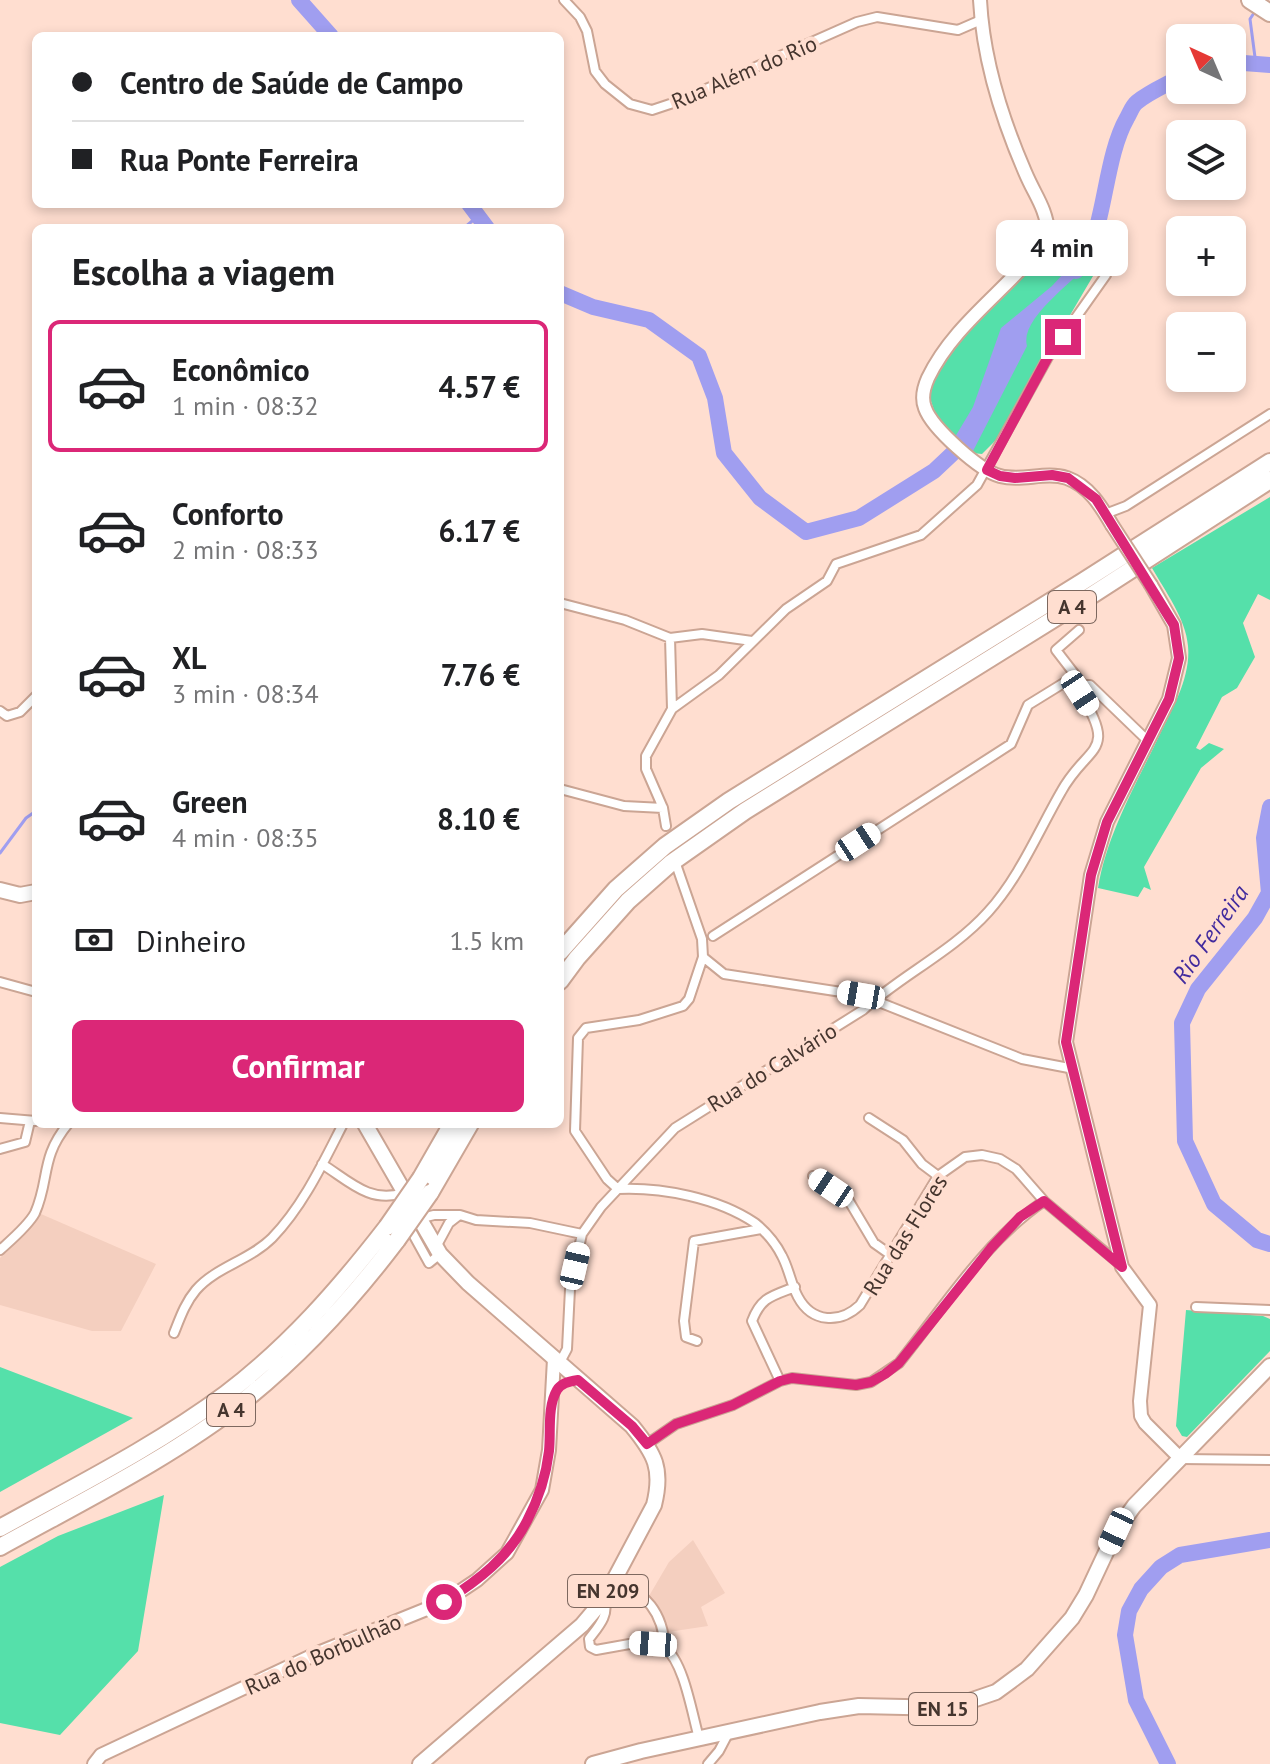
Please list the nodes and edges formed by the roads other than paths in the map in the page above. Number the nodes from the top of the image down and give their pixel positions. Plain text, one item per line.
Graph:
1 (564, 0) edge
2 (980, 0) edge
3 (1250, 0) edge
4 (1270, 13) edge
5 (981, 20) junction
6 (1113, 251) dead end
7 (1270, 414) edge
8 (1270, 462) edge
9 (987, 470) junction
10 (1270, 480) edge
11 (1109, 520) junction
12 (564, 604) edge
13 (1079, 630) dead end
14 (670, 638) junction
15 (752, 641) junction
16 (1075, 676) junction
17 (1083, 685) junction
18 (32, 700) edge
19 (672, 709) junction
20 (0, 711) edge
21 (1147, 740) junction
22 (564, 790) edge
23 (663, 808) junction
24 (666, 826) dead end
25 (677, 867) dead end
26 (0, 890) edge
27 (32, 893) edge
28 (713, 936) dead end
29 (564, 948) edge
30 (703, 957) junction
31 (564, 976) edge
32 (0, 982) edge
33 (32, 991) edge
34 (872, 1002) junction
35 (1074, 1069) junction
36 (0, 1118) edge
37 (869, 1118) dead end
38 (32, 1121) edge
39 (32, 1124) edge
40 (64, 1128) edge
41 (341, 1128) edge
42 (367, 1128) edge
43 (450, 1128) edge
44 (468, 1128) edge
45 (0, 1149) edge
46 (322, 1164) junction
47 (813, 1176) dead end
48 (938, 1176) junction
49 (618, 1189) junction
50 (397, 1195) junction
51 (1044, 1201) junction
52 (460, 1215) junction
53 (421, 1224) junction
54 (761, 1229) junction
55 (392, 1234) junction
56 (582, 1234) junction
57 (0, 1250) edge
58 (435, 1255) junction
59 (891, 1255) junction
60 (1122, 1267) junction
61 (795, 1287) junction
62 (1196, 1307) dead end
63 (1270, 1310) edge
64 (174, 1333) dead end
65 (697, 1341) dead end
66 (1270, 1366) edge
67 (565, 1368) junction
68 (780, 1381) junction
69 (552, 1401) junction
70 (647, 1444) junction
71 (1180, 1458) junction
72 (1270, 1460) edge
73 (0, 1528) edge
74 (0, 1547) edge
75 (615, 1578) junction
76 (604, 1599) junction
77 (665, 1648) junction
78 (729, 1732) junction
79 (699, 1738) junction
80 (113, 1749) junction
81 (94, 1764) edge
82 (103, 1764) edge
83 (420, 1764) edge
84 (593, 1764) edge
85 (708, 1764) edge

1 - 5 street, Rua Além do Rio
2 - 5 street
3 - 4 highway
5 - 9 street
6 - 9 street
7 - 11 street
8 - 29 highway, A 4
9 - 11 street
9 - 15 street
10 - 31 highway, A 4
11 - 21 street, bridge
12 - 14 street
13 - 16 street, Rua do Calvário
14 - 15 street
14 - 19 street
15 - 19 street
16 - 17 street, Rua do Calvário
16 - 28 street
17 - 21 street, Rua do Calvário
17 - 34 street, Rua do Calvário
18 - 20 street
19 - 23 street
21 - 35 street
22 - 23 street
23 - 24 street
25 - 30 street
26 - 27 main road
30 - 34 street
30 - 49 street
32 - 33 street
34 - 35 street
34 - 49 street, Rua do Calvário
35 - 60 street
36 - 38 street
37 - 48 street
39 - 45 street
40 - 57 street
41 - 46 street
42 - 50 main road, EN 209
43 - 55 highway, A 4, bridge
44 - 55 highway, A 4, bridge
46 - 50 street
46 - 64 street
47 - 59 street
48 - 51 street, Rua das Flores
48 - 59 street, Rua das Flores
49 - 54 street
49 - 56 street, Rua do Calvário
50 - 53 main road, EN 209
50 - 58 street
51 - 60 street, Rua das Flores
51 - 68 street
52 - 53 street
52 - 56 street
52 - 58 street
53 - 58 main road, EN 209
54 - 61 street
54 - 65 street
55 - 73 highway, A 4
55 - 74 highway, A 4
56 - 67 street, Rua do Calvário
58 - 67 main road, EN 209
59 - 61 street, Rua das Flores
60 - 71 street
61 - 68 street
62 - 63 street
66 - 71 main road, EN 15
67 - 69 street, Rua do Borbulhão
67 - 69 street
67 - 70 main road, EN 209
68 - 70 street
69 - 80 street, Rua do Borbulhão
70 - 75 main road, EN 209
71 - 72 street
71 - 78 main road, EN 15
75 - 76 main road, EN 209
75 - 77 street
76 - 77 street
76 - 83 main road, EN 209
77 - 79 street
78 - 79 main road, EN 15
78 - 85 street
79 - 84 main road, EN 15
80 - 81 street, Rua do Borbulhão
80 - 82 street

